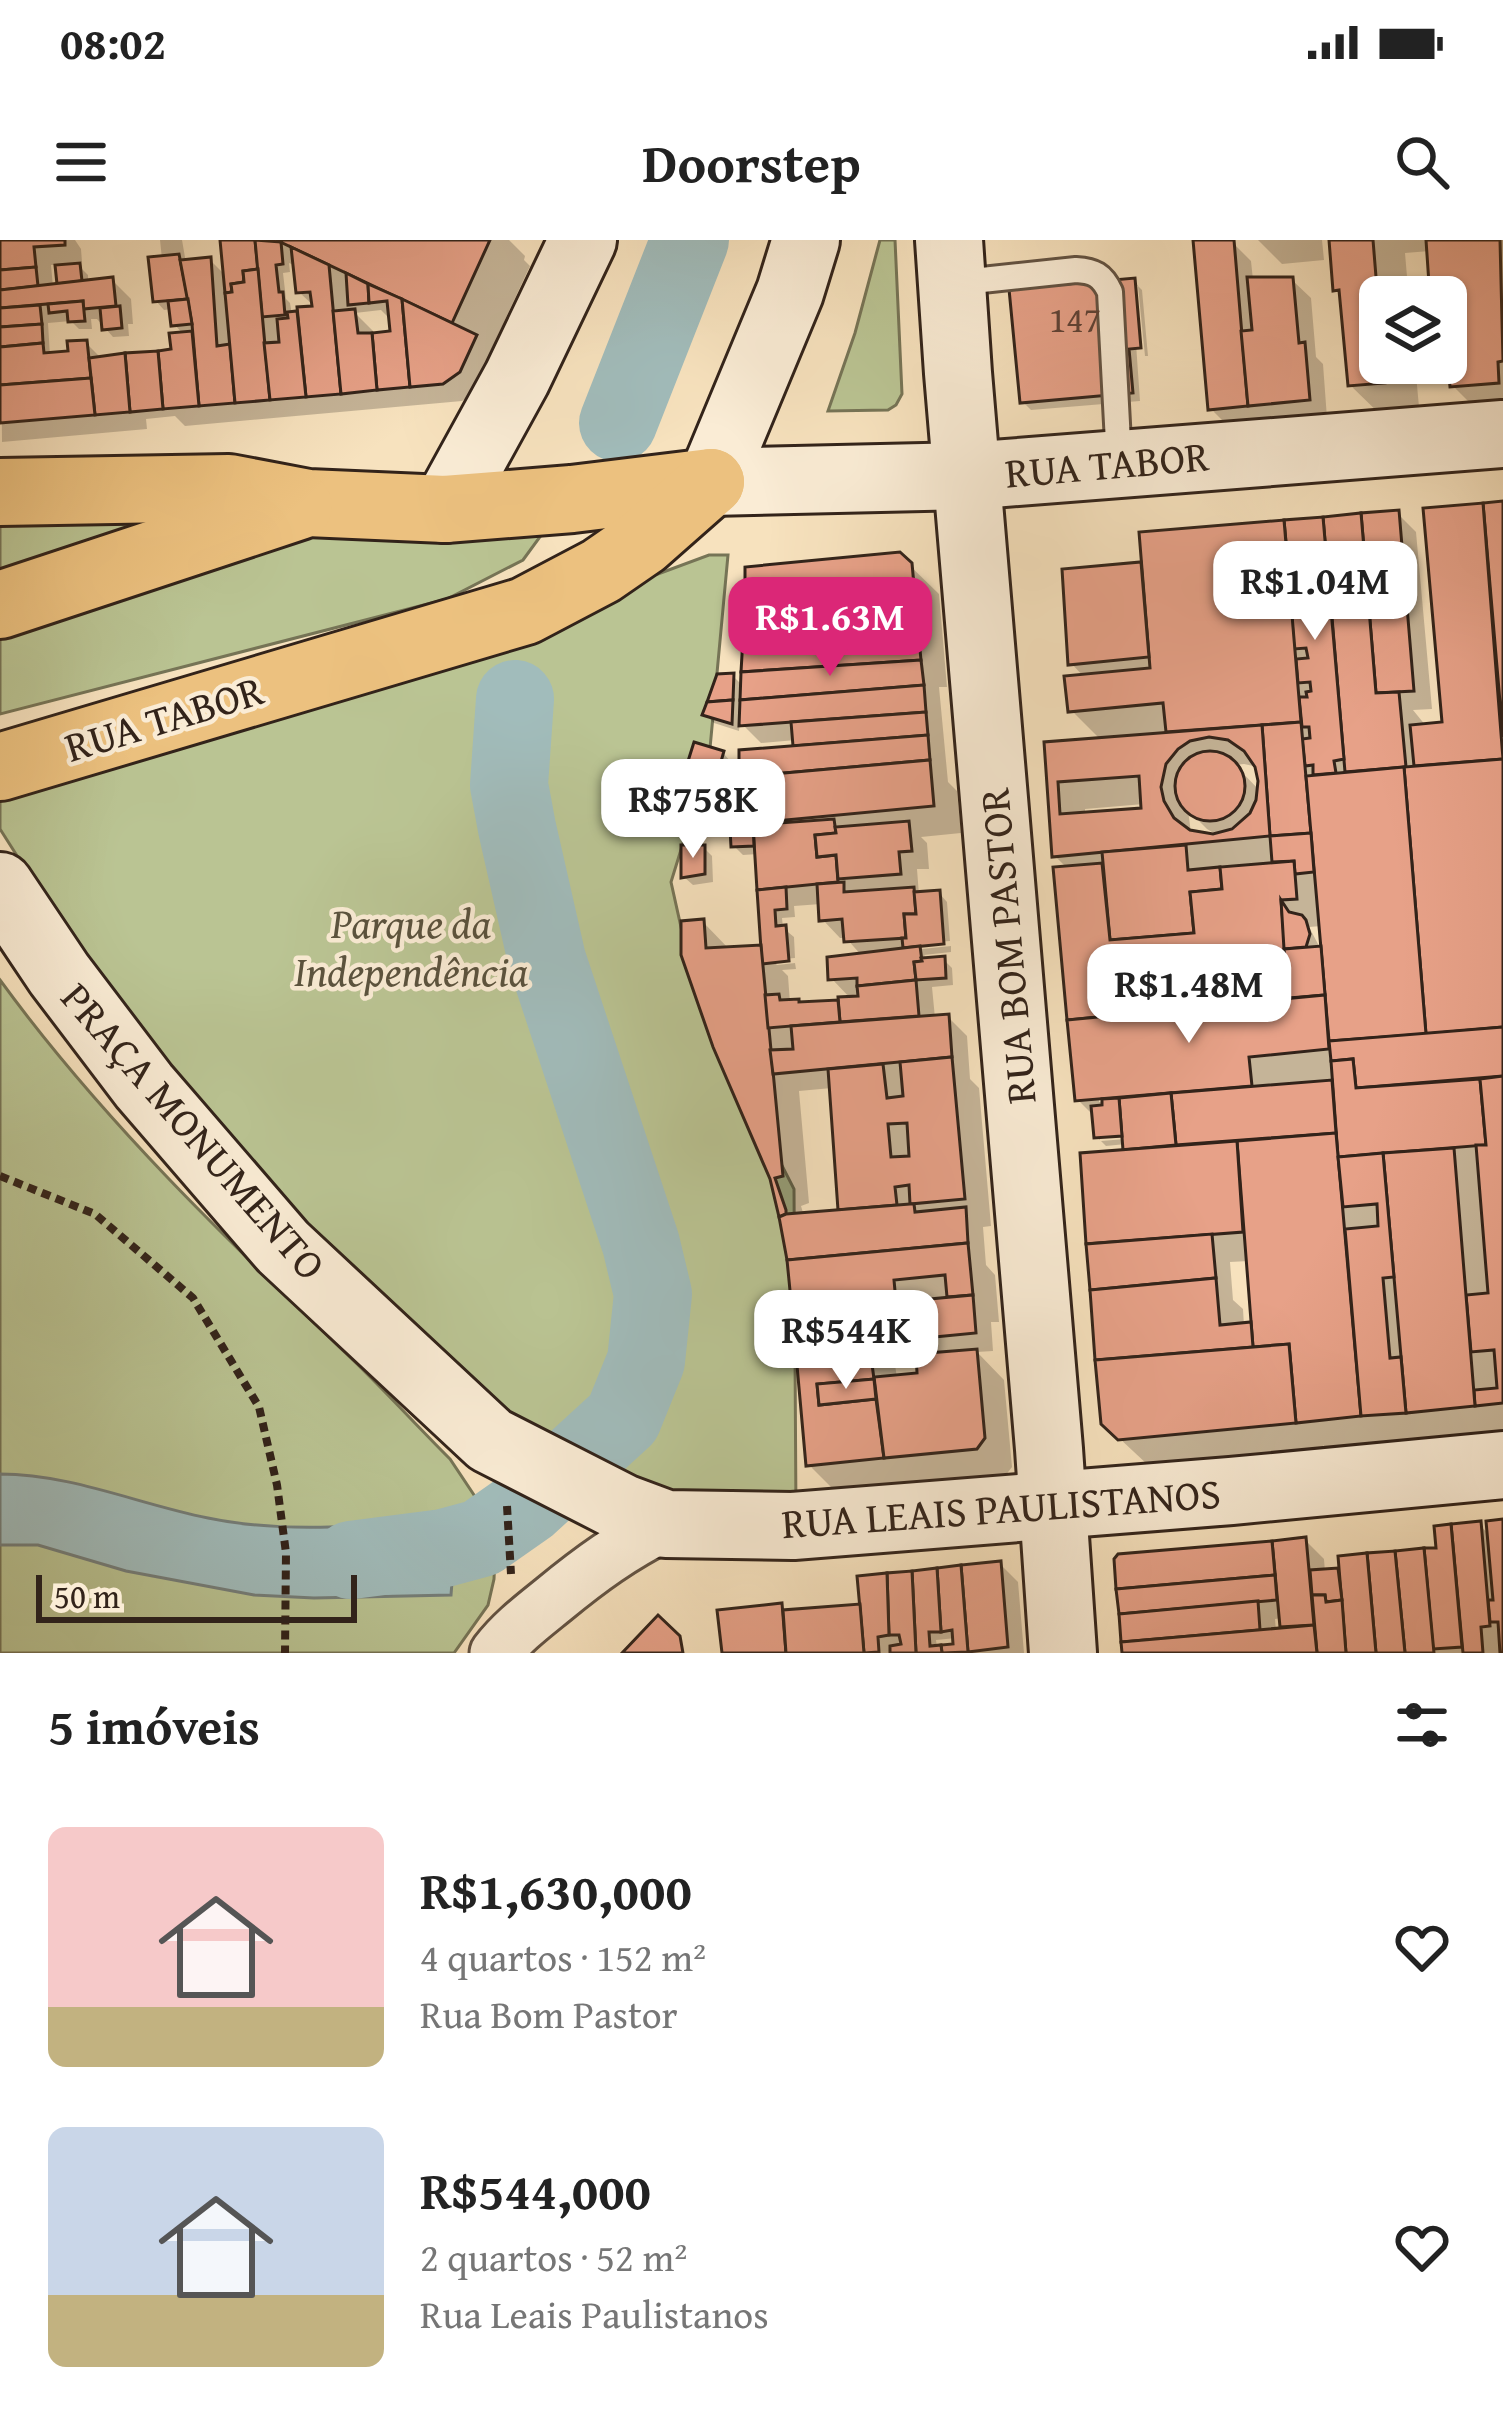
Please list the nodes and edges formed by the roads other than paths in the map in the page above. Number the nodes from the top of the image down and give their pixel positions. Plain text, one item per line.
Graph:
1 (583, 240) edge
2 (806, 240) edge
3 (950, 262) edge
4 (1503, 434) edge
5 (1120, 462) junction
6 (967, 476) junction
7 (711, 482) junction
8 (0, 492) edge
9 (308, 503) junction
10 (445, 509) junction
11 (0, 605) edge
12 (0, 767) edge
13 (0, 886) edge
14 (1503, 1465) edge
15 (510, 1476) joint
16 (1053, 1505) junction
17 (645, 1516) junction
18 (496, 1653) edge
19 (1063, 1653) edge

1 - 10 main road
2 - 7 main road
3 - 5 lane
3 - 6 main road, RUA BOM PASTOR
4 - 5 main road, RUA TABOR
5 - 6 main road, RUA TABOR
6 - 7 main road, RUA TABOR
6 - 16 main road, RUA BOM PASTOR
7 - 10 main road, RUA TABOR
7 - 12 main road, RUA TABOR
8 - 9 main road, RUA TABOR
9 - 10 main road, RUA TABOR
9 - 11 main road, RUA TABOR
13 - 15 main road, PRAÇA MONUMENTO
14 - 16 main road, RUA LEAIS PAULISTANOS
15 - 17 main road, RUA LEAIS PAULISTANOS
16 - 17 main road, RUA LEAIS PAULISTANOS
16 - 19 main road, RUA BOM PASTOR
17 - 18 street

